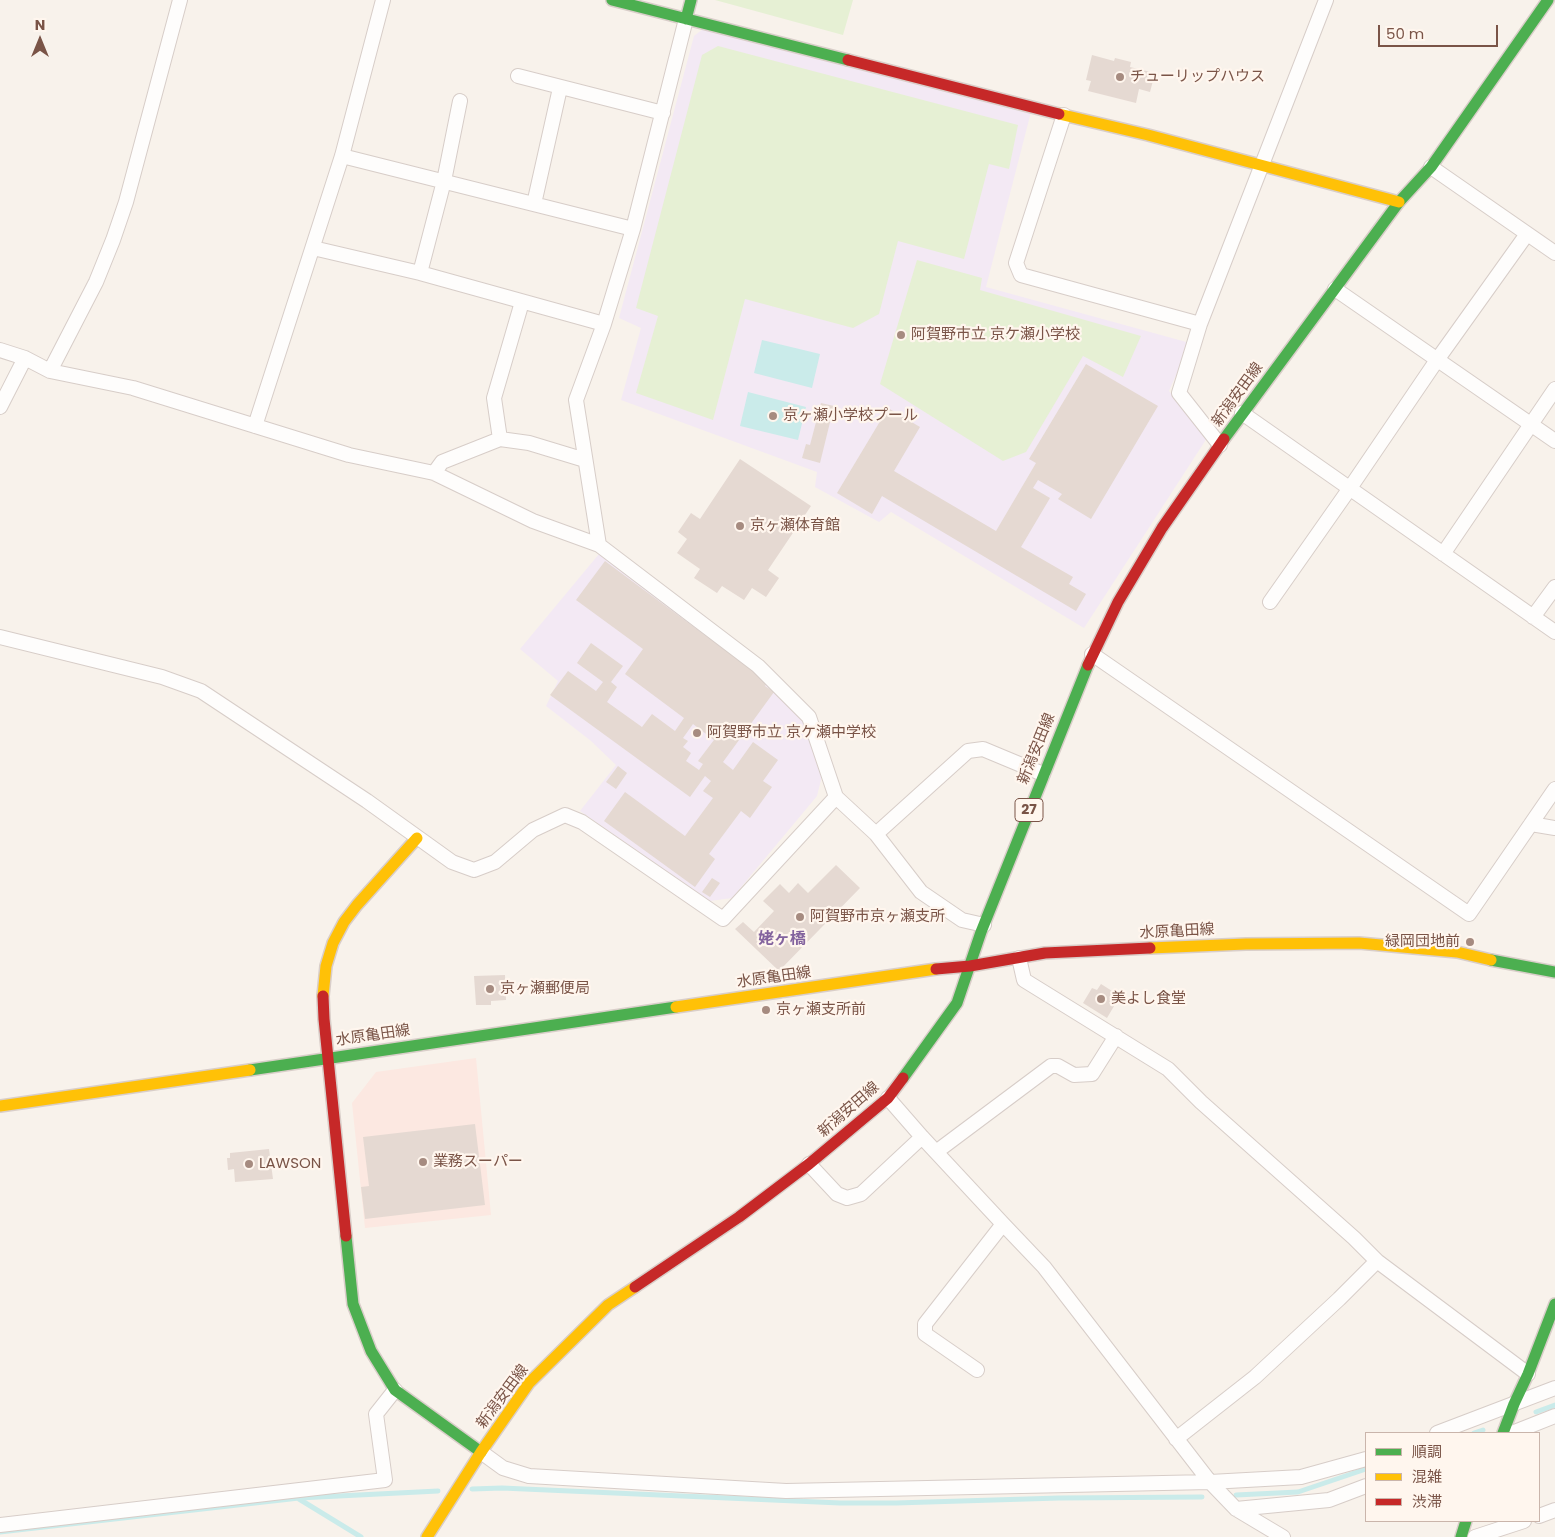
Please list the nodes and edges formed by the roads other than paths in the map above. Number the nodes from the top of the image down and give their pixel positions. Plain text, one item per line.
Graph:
1 (180, 0) edge
2 (383, 0) edge
3 (612, 0) edge
4 (691, 0) edge
5 (1326, 0) edge
6 (1548, 0) edge
7 (686, 19) junction
8 (518, 76) dead end
9 (560, 88) junction
10 (460, 101) dead end
11 (663, 113) junction
12 (1064, 115) junction
13 (342, 156) junction
14 (1262, 165) junction
15 (1431, 167) junction
16 (444, 180) junction
17 (1399, 202) junction
18 (534, 204) junction
19 (633, 228) junction
20 (1528, 234) junction
21 (313, 248) junction
22 (1555, 253) edge
23 (420, 273) junction
24 (1335, 289) junction
25 (522, 302) junction
26 (604, 324) junction
27 (1200, 324) junction
28 (0, 350) edge
29 (26, 358) junction
30 (1437, 360) junction
31 (50, 372) junction
32 (1555, 389) edge
33 (0, 408) edge
34 (1242, 413) junction
35 (1531, 424) junction
36 (255, 426) junction
37 (500, 439) junction
38 (1555, 441) edge
39 (1220, 445) junction
40 (585, 460) junction
41 (434, 473) junction
42 (1350, 488) junction
43 (598, 545) junction
44 (1443, 554) junction
45 (1555, 587) edge
46 (1270, 602) dead end
47 (1533, 617) junction
48 (1555, 632) edge
49 (0, 637) edge
50 (1092, 654) junction
51 (1043, 774) junction
52 (1555, 790) edge
53 (836, 797) junction
54 (1531, 824) junction
55 (1555, 828) edge
56 (876, 834) junction
57 (418, 838) junction
58 (984, 925) junction
59 (1019, 958) junction
60 (970, 966) junction
61 (1555, 972) edge
62 (1116, 1036) junction
63 (329, 1058) junction
64 (888, 1098) junction
65 (0, 1106) edge
66 (922, 1137) junction
67 (936, 1152) junction
68 (809, 1164) junction
69 (1002, 1224) junction
70 (1377, 1261) junction
71 (1555, 1304) edge
72 (977, 1370) dead end
73 (1528, 1374) junction
74 (1555, 1388) edge
75 (395, 1390) junction
76 (1514, 1404) junction
77 (1555, 1416) edge
78 (1440, 1432) edge
79 (1503, 1432) edge
80 (1515, 1432) edge
81 (1176, 1439) junction
82 (481, 1452) junction
83 (1365, 1459) edge
84 (1210, 1482) junction
85 (1365, 1486) edge
86 (1236, 1509) junction
87 (1555, 1510) edge
88 (1540, 1516) edge
89 (1466, 1522) edge
90 (1521, 1522) edge
91 (0, 1525) edge
92 (427, 1537) edge
93 (1283, 1537) edge
94 (1460, 1537) edge
95 (1475, 1537) edge

1 - 31 street
2 - 13 street
3 - 7 main road
4 - 7 main road
5 - 14 street
6 - 15 main road, 新潟安田線 / 27
7 - 11 street
7 - 12 main road
8 - 9 street
9 - 11 street
9 - 18 street
10 - 16 street
11 - 19 street
12 - 14 main road
12 - 27 street
13 - 16 street
13 - 21 street
14 - 17 main road
14 - 27 street
15 - 17 main road, 新潟安田線 / 27
15 - 20 street
16 - 18 street
16 - 23 street
17 - 24 main road, 新潟安田線 / 27
18 - 19 street
19 - 26 street
20 - 22 street
20 - 30 street
21 - 23 street
21 - 36 street
23 - 25 street
24 - 30 street
24 - 34 main road, 新潟安田線 / 27
25 - 26 street
25 - 37 street
26 - 40 street
27 - 39 street
28 - 29 street
29 - 31 street
29 - 33 street
30 - 35 street
30 - 42 street
31 - 36 street
32 - 35 street
34 - 39 main road, 新潟安田線 / 27
34 - 42 street
35 - 38 street
35 - 44 street
36 - 41 street
37 - 40 street
37 - 41 street
39 - 50 main road, 新潟安田線 / 27
40 - 43 street
41 - 43 street
42 - 44 street
42 - 46 street
43 - 53 street
44 - 47 street
45 - 47 street
47 - 48 street
49 - 57 street
50 - 51 main road, 新潟安田線 / 27
50 - 54 street
51 - 56 street
51 - 58 main road, 新潟安田線 / 27
52 - 54 street
53 - 56 street
53 - 57 street
54 - 55 street
56 - 58 street
57 - 63 main road
58 - 60 main road, 新潟安田線 / 27
59 - 60 main road, 水原亀田線
59 - 61 main road, 水原亀田線
59 - 62 street
60 - 63 main road, 水原亀田線
60 - 64 main road, 新潟安田線 / 27
62 - 67 street
62 - 70 street
63 - 65 main road, 水原亀田線
63 - 75 main road
64 - 66 street
64 - 68 main road, 新潟安田線 / 27
66 - 67 street
66 - 68 street
67 - 69 street
68 - 82 main road, 新潟安田線 / 27
69 - 72 street
69 - 81 street
70 - 73 street
70 - 81 street
71 - 73 main road
73 - 76 main road
74 - 76 street
75 - 82 main road
75 - 91 street
76 - 78 street
76 - 79 main road
77 - 80 street
81 - 84 street
82 - 84 street
82 - 92 main road, 新潟安田線 / 27
83 - 84 street
84 - 86 street
85 - 86 street
86 - 93 street
87 - 88 street
89 - 94 main road
90 - 95 street

